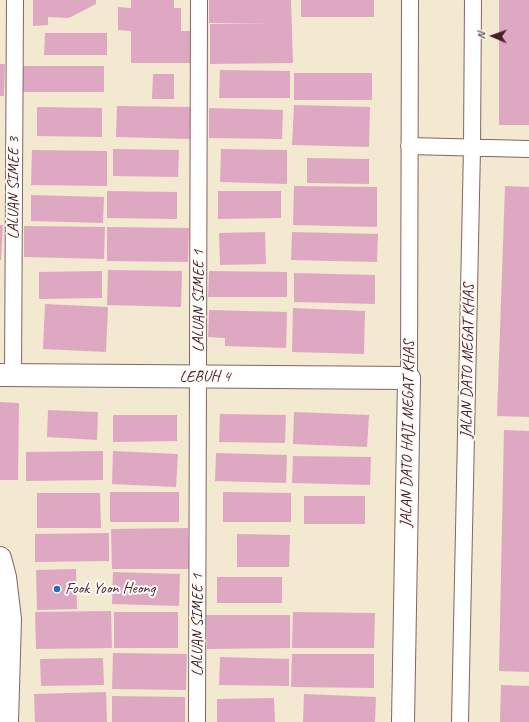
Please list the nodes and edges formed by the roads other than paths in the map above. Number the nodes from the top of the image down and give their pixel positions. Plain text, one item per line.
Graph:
1 (15, 0) edge
2 (199, 0) edge
3 (410, 0) edge
4 (473, 0) edge
5 (409, 146) junction
6 (472, 148) junction
7 (529, 149) edge
8 (6, 375) edge
9 (199, 377) junction
10 (409, 378) junction
11 (0, 558) edge
12 (7, 722) edge
13 (197, 722) edge
14 (402, 722) edge
15 (460, 722) edge

1 - 8 street, LALUAN SIMEE 3
2 - 9 street, LALUAN SIMEE 1
3 - 5 street, JALAN DATO HAJI MEGAT KHAS
4 - 6 street, JALAN DATO MEGAT KHAS
5 - 6 street
5 - 10 street, JALAN DATO HAJI MEGAT KHAS
6 - 7 street
6 - 15 street, JALAN DATO MEGAT KHAS
8 - 9 street, LEBUH 4
9 - 10 street, LEBUH 4
9 - 13 street, LALUAN SIMEE 1
10 - 14 street, JALAN DATO HAJI MEGAT KHAS
11 - 12 street

